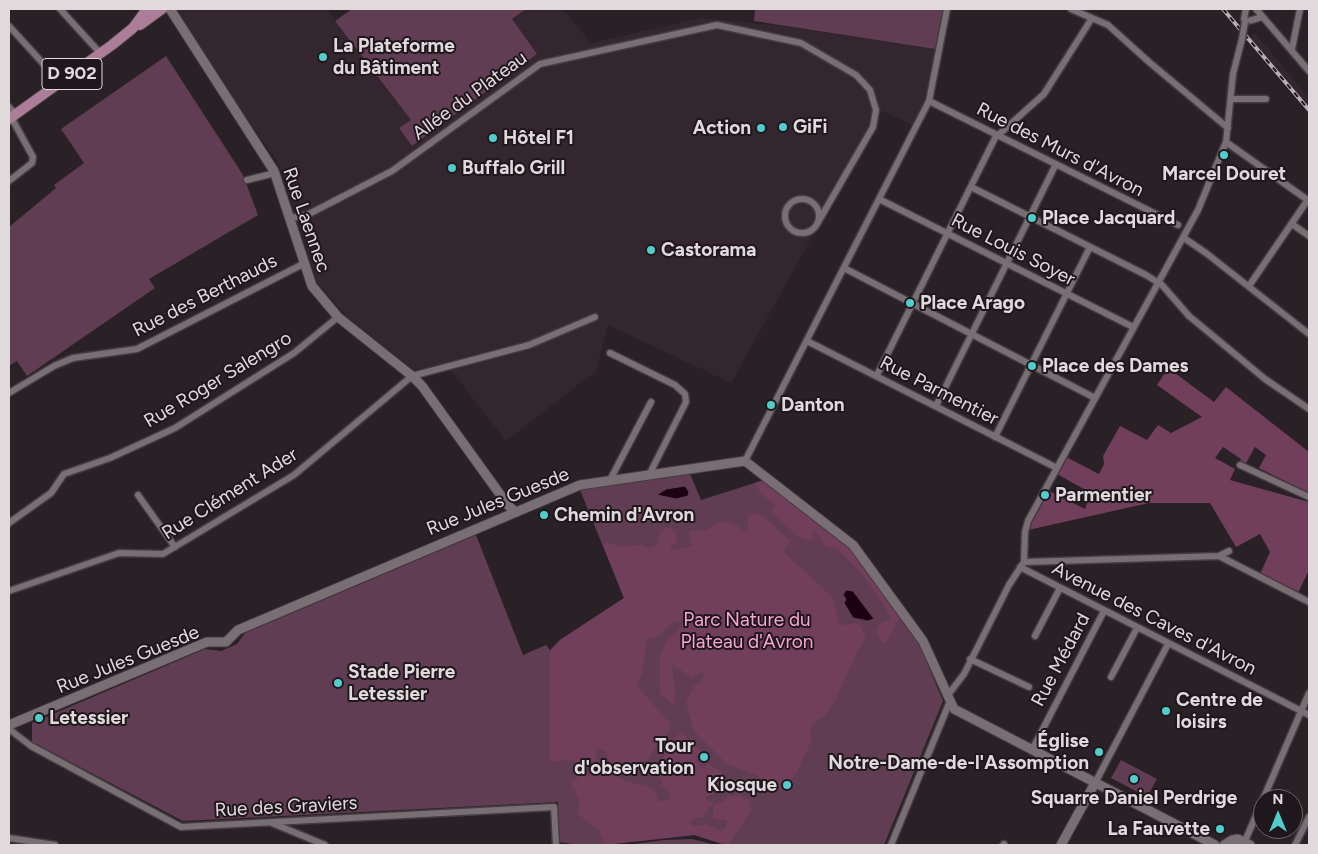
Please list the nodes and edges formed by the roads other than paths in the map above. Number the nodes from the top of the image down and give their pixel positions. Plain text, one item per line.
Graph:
1 (60, 9) edge
2 (147, 9) edge
3 (162, 9) edge
4 (170, 9) edge
5 (948, 9) edge
6 (1071, 9) edge
7 (1247, 9) edge
8 (1256, 9) edge
9 (1300, 9) edge
10 (1092, 18) junction
11 (1262, 19) junction
12 (1245, 22) junction
13 (9, 26) edge
14 (133, 28) junction
15 (1292, 49) junction
16 (101, 54) junction
17 (1309, 71) edge
18 (60, 82) junction
19 (1266, 98) dead end
20 (1231, 99) junction
21 (929, 101) junction
22 (11, 114) edge
23 (1228, 128) junction
24 (999, 136) junction
25 (1226, 142) junction
26 (1056, 164) junction
27 (275, 173) junction
28 (247, 180) dead end
29 (9, 181) edge
30 (971, 186) junction
31 (879, 199) junction
32 (830, 200) junction
33 (1308, 201) edge
34 (813, 203) junction
35 (1030, 216) junction
36 (290, 218) junction
37 (817, 224) junction
38 (1292, 224) junction
39 (1178, 225) dead end
40 (947, 233) junction
41 (1309, 236) edge
42 (1184, 238) junction
43 (1090, 247) junction
44 (303, 264) junction
45 (1007, 264) junction
46 (844, 268) junction
47 (1158, 283) junction
48 (1249, 286) junction
49 (1066, 294) junction
50 (910, 304) junction
51 (338, 317) junction
52 (595, 318) dead end
53 (1133, 327) junction
54 (1309, 334) edge
55 (972, 335) junction
56 (807, 341) junction
57 (610, 353) dead end
58 (1031, 366) junction
59 (876, 375) junction
60 (412, 376) junction
61 (9, 393) edge
62 (1095, 398) junction
63 (650, 402) dead end
64 (936, 406) junction
65 (1309, 409) edge
66 (995, 437) junction
67 (745, 461) junction
68 (1240, 465) dead end
69 (1057, 468) junction
70 (649, 475) junction
71 (610, 480) junction
72 (138, 495) dead end
73 (1309, 497) edge
74 (515, 512) junction
75 (9, 523) edge
76 (175, 547) junction
77 (1229, 551) dead end
78 (1219, 556) junction
79 (1022, 565) junction
80 (1060, 588) junction
81 (9, 591) edge
82 (1309, 602) edge
83 (1104, 611) junction
84 (1137, 628) junction
85 (1035, 636) dead end
86 (1168, 644) junction
87 (970, 659) junction
88 (1111, 677) dead end
89 (1029, 688) dead end
90 (1309, 693) edge
91 (949, 698) junction
92 (1301, 711) junction
93 (1309, 715) edge
94 (9, 727) edge
95 (1032, 750) junction
96 (1095, 783) junction
97 (1309, 817) edge
98 (271, 822) junction
99 (9, 838) edge
100 (1248, 843) edge
101 (55, 845) edge
102 (325, 845) edge
103 (556, 845) edge
104 (891, 845) edge
105 (1061, 845) edge
106 (1215, 845) edge
107 (1224, 845) edge
108 (1295, 845) edge

1 - 16 street
2 - 14 main road, D 902
3 - 14 main road, D 902
4 - 27 street, Rue Laennec
5 - 21 street
6 - 10 street
7 - 11 street
7 - 12 street
8 - 11 street
9 - 15 street
10 - 23 street
10 - 24 street
11 - 12 street
11 - 15 street
12 - 20 street, bridge
13 - 18 street
14 - 16 main road, D 902
15 - 17 street
16 - 18 main road, D 902
18 - 22 main road, D 902
19 - 20 street
20 - 23 street
21 - 24 street, Rue des Murs d'Avron
21 - 31 street
22 - 29 street
23 - 25 street
24 - 26 street, Rue des Murs d'Avron
24 - 30 street
25 - 33 street
25 - 42 street
26 - 35 street
26 - 39 street, Rue des Murs d'Avron
27 - 28 street
27 - 36 street, Rue Laennec
30 - 35 street
30 - 40 street
31 - 40 street, Rue Louis Soyer
31 - 46 street
32 - 34 street
32 - 36 street, Allée du Plateau
32 - 37 street, Allée du Plateau
33 - 38 street
34 - 37 street
34 - 37 street
35 - 43 street
35 - 45 street
36 - 44 street, Rue Laennec
38 - 41 street
38 - 48 street
40 - 45 street, Rue Louis Soyer
40 - 50 street
42 - 47 street
42 - 48 street
43 - 47 street
43 - 49 street
44 - 51 street, Rue Laennec
44 - 61 street, Rue des Berthauds
45 - 49 street, Rue Louis Soyer
45 - 55 street
46 - 50 street
46 - 56 street
47 - 53 street
47 - 65 street
48 - 54 street
49 - 53 street, Rue Louis Soyer
49 - 58 street
50 - 55 street
50 - 59 street
51 - 60 street, Rue Laennec
51 - 75 street, Rue Roger Salengro
52 - 60 street
53 - 62 street
55 - 58 street
55 - 64 street
56 - 59 street, Rue Parmentier
56 - 67 street
57 - 70 street
58 - 62 street
58 - 66 street
59 - 64 street, Rue Parmentier
60 - 74 street, Rue Laennec
60 - 76 street, Rue Clément Ader
62 - 69 street
63 - 71 street
64 - 66 street, Rue Parmentier
66 - 69 street, Rue Parmentier
67 - 70 street, Rue Jules Guesde
67 - 91 street
68 - 73 street
69 - 79 street
70 - 71 street, Rue Jules Guesde
71 - 74 street, Rue Jules Guesde
72 - 76 street
74 - 94 street, Rue Jules Guesde
76 - 81 street, Rue Clément Ader
77 - 78 street
78 - 79 street
78 - 82 street
79 - 80 street, Avenue des Caves d'Avron
79 - 87 street
80 - 83 street, Avenue des Caves d'Avron
80 - 85 street
83 - 84 street, Avenue des Caves d'Avron
83 - 95 street, Rue Médard
84 - 86 street, Avenue des Caves d'Avron
84 - 88 street
86 - 92 street, Avenue des Caves d'Avron
86 - 96 street
87 - 89 street
87 - 91 street
90 - 92 street
91 - 95 street
91 - 104 street
92 - 93 street, Avenue des Caves d'Avron
92 - 100 street
94 - 98 street, Rue des Graviers
95 - 96 street
96 - 105 street
96 - 106 street
97 - 108 street
98 - 102 street
98 - 103 street, Rue des Graviers
99 - 101 street
100 - 107 street

